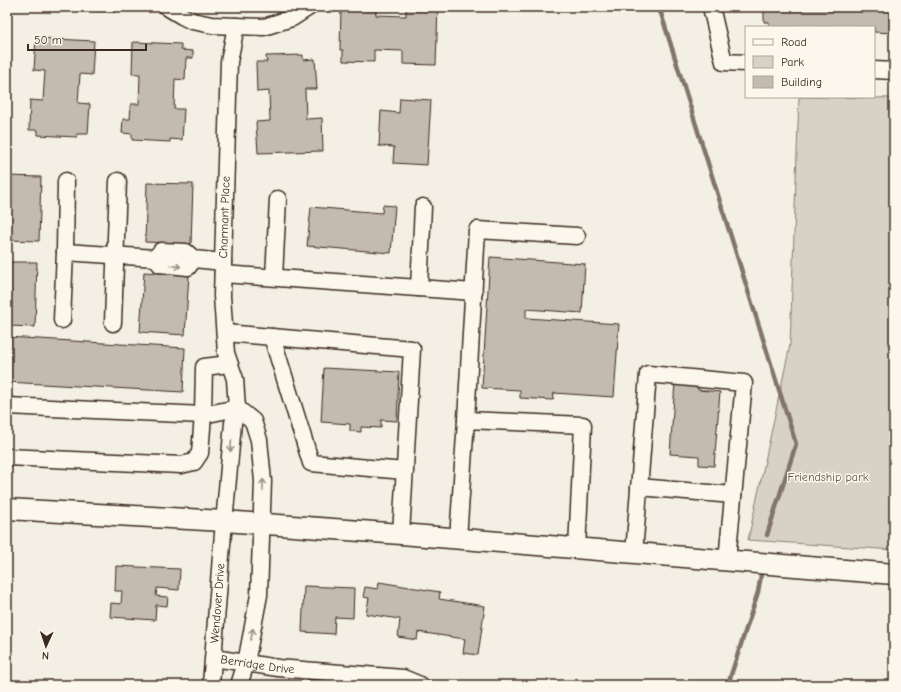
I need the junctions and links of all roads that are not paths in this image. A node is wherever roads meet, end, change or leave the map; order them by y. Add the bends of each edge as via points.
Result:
1 (167, 7) edge
2 (309, 7) edge
3 (711, 7) edge
4 (236, 26) junction
5 (745, 63) edge
6 (875, 70) edge
7 (894, 71) edge
8 (66, 181) dead end
9 (118, 181) dead end
10 (278, 199) dead end
11 (423, 208) dead end
12 (576, 236) dead end
13 (65, 252) junction
14 (116, 255) junction
15 (223, 268) junction
16 (274, 277) junction
17 (419, 288) junction
18 (474, 292) junction
19 (62, 320) dead end
20 (113, 323) dead end
21 (225, 333) junction
22 (272, 337) junction
23 (229, 364) junction
24 (7, 406) edge
25 (237, 408) junction
26 (203, 415) junction
27 (466, 420) junction
28 (7, 457) edge
29 (405, 471) junction
30 (639, 487) junction
31 (733, 495) junction
32 (7, 509) edge
33 (224, 521) junction
34 (263, 524) junction
35 (401, 534) junction
36 (458, 539) junction
37 (577, 548) junction
38 (634, 553) junction
39 (727, 560) junction
40 (894, 574) edge
41 (214, 658) junction
42 (246, 663) junction
43 (211, 685) edge
44 (238, 685) edge
45 (420, 685) edge

1 - 4 street via 192,20 212,25
2 - 4 street via 292,18 264,28
3 - 5 street via 724,62
4 - 15 street, Charmant Place via 229,62
6 - 7 street
8 - 13 street
9 - 14 street
10 - 16 street
11 - 17 street
12 - 18 street via 477,230
13 - 14 street
13 - 19 street
14 - 15 street via 156,258 160,264 188,267 194,259
14 - 20 street
15 - 16 street
15 - 21 street, Charmant Place
16 - 17 street
17 - 18 street
18 - 27 street
21 - 22 street
21 - 23 street, Charmant Place
22 - 29 street via 311,463
22 - 29 street via 412,349
23 - 25 street, Charmant Place via 235,379
23 - 26 street via 204,367
24 - 26 street
25 - 26 street
25 -> 33 street, Charmant Place via 232,423
34 -> 25 street via 263,481 259,440 253,421
26 - 28 street via 200,454 194,462 181,465
27 - 36 street
27 - 37 street via 583,425
29 - 35 street
30 - 31 street
30 - 31 street via 648,374 744,383
30 - 38 street
31 - 39 street
32 - 33 main road
33 - 34 main road
33 - 41 street, Wendover Drive
34 - 35 main road
42 -> 34 street via 259,595
35 - 36 main road
36 - 37 main road
37 - 38 main road
38 - 39 main road
39 - 40 main road
41 - 42 street, Berridge Drive
41 - 43 street, Wendover Drive
42 - 44 street
42 - 45 street, Berridge Drive via 403,678

